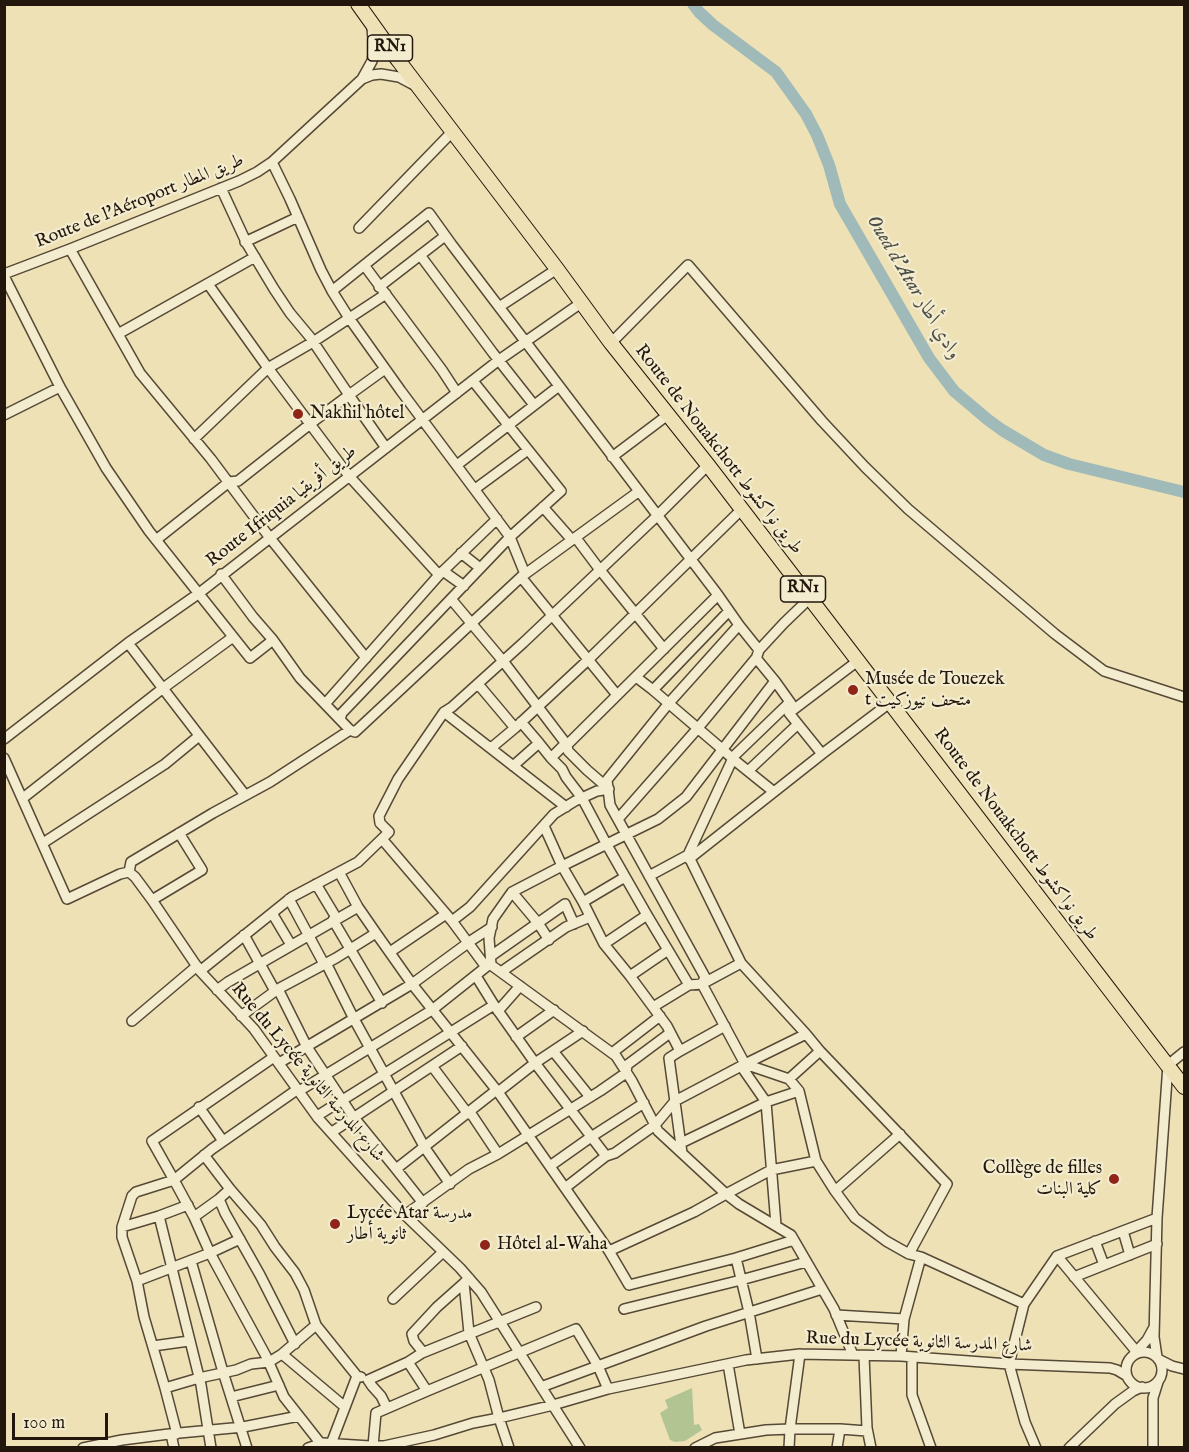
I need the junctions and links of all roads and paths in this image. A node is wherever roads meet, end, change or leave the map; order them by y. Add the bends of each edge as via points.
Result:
1 (358, 4) edge
2 (370, 22) junction
3 (362, 79) junction
4 (423, 91) junction
5 (453, 131) junction
6 (272, 162) junction
7 (221, 188) junction
8 (298, 216) junction
9 (359, 228) dead end
10 (445, 236) junction
11 (246, 242) junction
12 (70, 249) junction
13 (420, 255) junction
14 (255, 257) junction
15 (364, 265) junction
16 (557, 269) junction
17 (4, 275) edge
18 (208, 284) junction
19 (382, 290) junction
20 (332, 291) junction
21 (581, 303) junction
22 (500, 307) junction
23 (349, 318) junction
24 (118, 334) junction
25 (525, 341) junction
26 (313, 342) junction
27 (611, 343) junction
28 (499, 360) junction
29 (268, 368) junction
30 (385, 369) junction
31 (473, 381) junction
32 (559, 386) junction
33 (60, 387) junction
34 (457, 393) junction
35 (349, 395) junction
36 (534, 405) junction
37 (669, 414) junction
38 (4, 415) edge
39 (423, 420) junction
40 (310, 424) junction
41 (507, 425) junction
42 (195, 439) junction
43 (386, 448) junction
44 (528, 450) junction
45 (612, 457) junction
46 (457, 465) junction
47 (708, 465) junction
48 (349, 476) junction
49 (229, 482) junction
50 (475, 489) junction
51 (638, 492) junction
52 (543, 507) junction
53 (742, 509) junction
54 (657, 516) junction
55 (497, 519) junction
56 (510, 537) junction
57 (270, 538) junction
58 (574, 539) junction
59 (156, 540) junction
60 (461, 553) junction
61 (690, 560) junction
62 (480, 568) junction
63 (600, 570) junction
64 (441, 573) junction
65 (221, 574) junction
66 (523, 576) junction
67 (464, 586) junction
68 (198, 594) junction
69 (718, 595) junction
70 (810, 598) junction
71 (451, 599) junction
72 (729, 611) junction
73 (635, 614) junction
74 (552, 615) junction
75 (471, 623) junction
76 (739, 625) junction
77 (233, 637) junction
78 (273, 640) junction
79 (128, 643) junction
80 (664, 649) junction
81 (757, 654) junction
82 (366, 658) junction
83 (588, 660) junction
84 (859, 660) junction
85 (503, 661) junction
86 (636, 677) junction
87 (775, 681) junction
88 (478, 684) junction
89 (162, 689) junction
90 (653, 690) junction
91 (617, 695) junction
92 (1185, 697) edge
93 (891, 702) junction
94 (669, 703) junction
95 (325, 704) junction
96 (538, 706) junction
97 (792, 706) junction
98 (444, 712) junction
99 (340, 719) junction
100 (798, 724) junction
101 (518, 725) junction
102 (698, 728) junction
103 (351, 730) junction
104 (199, 736) junction
105 (4, 740) edge
106 (539, 743) junction
107 (567, 744) junction
108 (490, 748) junction
109 (722, 749) junction
110 (822, 754) junction
111 (4, 758) edge
112 (552, 758) junction
113 (733, 759) junction
114 (513, 766) junction
115 (748, 771) junction
116 (609, 789) junction
117 (774, 792) junction
118 (245, 795) junction
119 (23, 798) junction
120 (582, 798) junction
121 (566, 807) junction
122 (618, 819) junction
123 (544, 826) junction
124 (179, 833) junction
125 (626, 835) junction
126 (382, 839) junction
127 (43, 843) junction
128 (607, 845) junction
129 (688, 857) junction
130 (562, 866) junction
131 (129, 872) junction
132 (339, 872) junction
133 (649, 876) junction
134 (625, 877) junction
135 (316, 885) junction
136 (512, 892) junction
137 (289, 899) junction
138 (152, 900) junction
139 (583, 902) junction
140 (358, 907) junction
141 (272, 913) junction
142 (647, 915) junction
143 (449, 917) junction
144 (590, 917) junction
145 (335, 920) junction
146 (538, 923) junction
147 (574, 924) junction
148 (492, 927) junction
149 (376, 933) junction
150 (244, 935) junction
151 (308, 935) junction
152 (549, 940) junction
153 (468, 943) junction
154 (604, 944) junction
155 (291, 945) junction
156 (350, 949) junction
157 (668, 950) junction
158 (390, 952) junction
159 (489, 962) junction
160 (741, 963) junction
161 (260, 964) junction
162 (325, 964) junction
163 (198, 968) junction
164 (501, 972) junction
165 (476, 976) junction
166 (630, 976) junction
167 (412, 984) junction
168 (702, 984) junction
169 (689, 985) junction
170 (520, 986) junction
171 (217, 990) junction
172 (277, 990) junction
173 (382, 1003) junction
174 (653, 1007) junction
175 (496, 1008) junction
176 (432, 1010) junction
177 (554, 1010) junction
178 (241, 1016) junction
179 (660, 1016) junction
180 (354, 1019) junction
181 (132, 1021) dead end
182 (724, 1026) junction
183 (583, 1031) junction
184 (450, 1033) junction
185 (670, 1033) junction
186 (806, 1034) junction
187 (516, 1037) junction
188 (462, 1046) junction
189 (307, 1047) junction
190 (370, 1048) junction
191 (820, 1050) junction
192 (553, 1051) junction
193 (680, 1051) junction
194 (1185, 1052) edge
195 (612, 1053) junction
196 (276, 1060) junction
197 (535, 1063) junction
198 (743, 1065) junction
199 (1168, 1065) junction
200 (432, 1066) junction
201 (626, 1072) junction
202 (326, 1074) junction
203 (384, 1074) junction
204 (789, 1079) junction
205 (1185, 1087) edge
206 (298, 1090) junction
207 (394, 1091) junction
208 (800, 1091) junction
209 (498, 1092) junction
210 (590, 1097) junction
211 (342, 1100) junction
212 (675, 1101) junction
213 (766, 1102) junction
214 (644, 1103) junction
215 (199, 1107) junction
216 (570, 1110) junction
217 (469, 1113) junction
218 (317, 1116) junction
219 (353, 1117) junction
220 (656, 1125) junction
221 (332, 1132) junction
222 (900, 1134) junction
223 (528, 1136) junction
224 (591, 1137) junction
225 (223, 1141) junction
226 (425, 1148) junction
227 (681, 1148) junction
228 (498, 1154) junction
229 (204, 1155) junction
230 (606, 1156) junction
231 (816, 1161) junction
232 (550, 1166) junction
233 (396, 1169) junction
234 (771, 1170) junction
235 (174, 1180) junction
236 (450, 1184) junction
237 (565, 1188) junction
238 (230, 1189) junction
239 (834, 1191) junction
240 (726, 1194) junction
241 (219, 1198) junction
242 (423, 1203) junction
243 (188, 1205) junction
244 (405, 1215) junction
245 (159, 1216) junction
246 (194, 1217) junction
247 (1157, 1218) junction
248 (776, 1225) junction
249 (122, 1227) junction
250 (1123, 1231) junction
251 (240, 1239) junction
252 (794, 1240) junction
253 (1095, 1241) junction
254 (1157, 1244) junction
255 (609, 1251) junction
256 (444, 1252) junction
257 (210, 1253) junction
258 (909, 1254) junction
259 (1130, 1255) junction
260 (1057, 1256) junction
261 (921, 1257) junction
262 (736, 1258) junction
263 (191, 1261) junction
264 (806, 1262) junction
265 (1104, 1265) junction
266 (172, 1267) junction
267 (1074, 1276) junction
268 (467, 1280) junction
269 (741, 1280) junction
270 (136, 1281) junction
271 (822, 1289) junction
272 (393, 1299) dead end
273 (1024, 1304) junction
274 (536, 1307) dead end
275 (624, 1309) dead end
276 (749, 1312) junction
277 (836, 1315) junction
278 (904, 1319) junction
279 (500, 1322) junction
280 (1155, 1324) junction
281 (316, 1325) junction
282 (469, 1333) junction
283 (189, 1341) junction
284 (295, 1344) junction
285 (153, 1347) junction
286 (519, 1352) junction
287 (422, 1353) junction
288 (282, 1354) junction
289 (800, 1354) junction
290 (859, 1355) junction
291 (901, 1356) junction
292 (1132, 1356) junction
293 (912, 1357) junction
294 (1158, 1358) junction
295 (757, 1359) junction
296 (269, 1362) junction
297 (408, 1362) junction
298 (728, 1364) junction
299 (1009, 1364) junction
300 (483, 1366) junction
301 (598, 1366) junction
302 (1110, 1368) junction
303 (1182, 1369) edge
304 (223, 1372) junction
305 (357, 1376) junction
306 (199, 1378) junction
307 (1128, 1378) junction
308 (369, 1380) junction
309 (1159, 1380) junction
310 (279, 1385) junction
311 (541, 1387) junction
312 (165, 1388) junction
313 (1144, 1388) junction
314 (608, 1389) junction
315 (426, 1391) junction
316 (231, 1397) junction
317 (1115, 1404) junction
318 (553, 1405) junction
319 (345, 1407) junction
320 (387, 1408) junction
321 (1153, 1410) junction
322 (299, 1416) junction
323 (499, 1418) junction
324 (241, 1427) junction
325 (790, 1429) junction
326 (840, 1429) junction
327 (209, 1431) junction
328 (867, 1431) junction
329 (174, 1434) junction
330 (740, 1434) junction
331 (120, 1444) edge
332 (324, 1445) edge
333 (351, 1446) edge
334 (576, 1446) edge
335 (374, 1447) edge
336 (83, 1448) edge
337 (174, 1448) edge
338 (211, 1448) edge
339 (248, 1448) edge
340 (308, 1448) edge
341 (509, 1448) edge
342 (694, 1448) edge
343 (789, 1448) edge
344 (837, 1448) edge
345 (872, 1448) edge
346 (931, 1448) edge
347 (1036, 1448) edge
348 (1070, 1448) edge
349 (1153, 1448) edge

1 - 2 highway, Route de Nouakchott طريق نواكشوط / RN1
2 - 3 street, Route de l'Aéroport طريق المطار via 374,51
2 - 4 highway, Route de Nouakchott طريق نواكشوط / RN1
3 - 4 street via 391,75
3 - 6 street, Route de l'Aéroport طريق المطار
4 - 5 highway, Route de Nouakchott طريق نواكشوط / RN1
5 - 9 street
5 - 16 highway, Route de Nouakchott طريق نواكشوط / RN1
6 - 7 street, Route de l'Aéroport طريق المطار
6 - 8 street
7 - 11 street
7 - 12 street, Route de l'Aéroport طريق المطار
8 - 11 street
8 - 20 street
10 - 13 street
10 - 15 street via 429,213
10 - 22 street
11 - 14 street
12 - 17 street, Route de l'Aéroport طريق المطار
12 - 24 street
13 - 19 street
13 - 28 street
14 - 18 street
14 - 26 street
15 - 19 street
15 - 20 street
16 - 21 highway, Route de Nouakchott طريق نواكشوط / RN1
16 - 22 street
17 - 33 street
18 - 24 street
18 - 29 street
19 - 23 street
19 - 34 street
20 - 23 street
21 - 25 street, Route Ifriquia طريق أفريقيا
21 - 27 highway, Route de Nouakchott طريق نواكشوط / RN1
22 - 25 street
23 - 26 street
23 - 30 street
24 - 42 street via 140,373
25 - 28 street, Route Ifriquia طريق أفريقيا
25 - 32 street
26 - 29 street
26 - 35 street
27 - 37 highway, Route de Nouakchott طريق نواكشوط / RN1
27 - 92 street via 688,265 822,421 916,516 1054,634 1104,671
28 - 31 street, Route Ifriquia طريق أفريقيا
28 - 36 street
29 - 40 street
29 - 42 street
30 - 35 street
30 - 39 street
31 - 34 street, Route Ifriquia طريق أفريقيا
31 - 41 street
32 - 36 street
32 - 45 street
33 - 38 street
33 - 59 street via 106,468
34 - 39 street, Route Ifriquia طريق أفريقيا
35 - 40 street
35 - 43 street
36 - 41 street
37 - 45 street
37 - 47 highway, Route de Nouakchott طريق نواكشوط / RN1
39 - 43 street, Route Ifriquia طريق أفريقيا
39 - 46 street
40 - 48 street
40 - 49 street via 238,481
41 - 44 street
41 - 46 street
42 - 49 street
43 - 48 street, Route Ifriquia طريق أفريقيا
44 - 50 street
44 - 52 street via 561,491
45 - 51 street
46 - 50 street
47 - 53 highway, Route de Nouakchott طريق نواكشوط / RN1
47 - 54 street
48 - 57 street, Route Ifriquia طريق أفريقيا
48 - 64 street
49 - 57 street
49 - 59 street
50 - 55 street
51 - 54 street
51 - 58 street
52 - 56 street
52 - 58 street
53 - 61 street
53 - 70 highway, Route de Nouakchott طريق نواكشوط / RN1
54 - 61 street
54 - 63 street
55 - 56 street
55 - 60 street
56 - 62 street
56 - 66 street
57 - 65 street, Route Ifriquia طريق أفريقيا
57 - 82 street
58 - 63 street
58 - 66 street
59 - 68 street
60 - 62 street
60 - 64 street
61 - 69 street
61 - 73 street
62 - 67 street
63 - 73 street
63 - 74 street
64 - 67 street
64 - 82 street
65 - 68 street, Route Ifriquia طريق أفريقيا
65 - 78 street
66 - 74 street
66 - 75 street
67 - 71 street
68 - 77 street
68 - 79 street, Route Ifriquia طريق أفريقيا
69 - 72 street
69 - 80 street
70 - 81 street
70 - 84 highway, Route de Nouakchott طريق نواكشوط / RN1
71 - 75 street
71 - 99 street
72 - 76 street
72 - 90 street
73 - 80 street
73 - 83 street
74 - 83 street
74 - 85 street
75 - 85 street
75 - 103 street via 355,732
76 - 81 street
76 - 94 street
77 - 78 street via 250,658
77 - 89 street
78 - 95 street via 300,678
79 - 89 street
79 - 105 street, Route Ifriquia طريق أفريقيا
80 - 86 street
81 - 87 street
81 - 102 street
82 - 95 street
83 - 91 street
83 - 96 street
84 - 93 highway, Route de Nouakchott طريق نواكشوط / RN1
84 - 97 street
85 - 88 street
85 - 96 street
86 - 90 street
86 - 91 street
87 - 97 street
87 - 109 street
88 - 98 street
88 - 101 street
89 - 104 street
89 - 119 street
90 - 94 street
91 - 107 street
93 - 110 street
93 - 199 highway, Route de Nouakchott طريق نواكشوط / RN1
94 - 102 street
94 - 116 street via 607,780
95 - 99 street
96 - 101 street
96 - 107 street
97 - 100 street via 789,713
97 - 113 street
98 - 108 street
98 - 126 street via 398,779 379,816 380,824 389,832
99 - 103 street
100 - 110 street
100 - 115 street
101 - 106 street
101 - 108 street
102 - 109 street
102 - 122 street
103 - 118 street
104 - 118 street
104 - 127 street via 165,764
106 - 112 street
106 - 114 street
107 - 112 street
107 - 116 street via 568,751
108 - 114 street
109 - 113 street
109 - 125 street via 686,797 658,819
110 - 117 street
111 - 119 street
112 - 120 street
113 - 115 street
113 - 129 street
114 - 121 street
115 - 117 street
116 - 120 street
116 - 122 street via 610,805
117 - 129 street
118 - 124 street
119 - 127 street
120 - 121 street
120 - 128 street
121 - 123 street
122 - 125 street
123 - 130 street
123 - 143 street via 470,907
124 - 131 street via 131,862
124 - 138 street via 202,870
125 - 128 street
125 - 133 street
126 - 132 street via 358,862
126 - 143 street
127 - 131 street via 67,898
128 - 130 street
128 - 134 street
129 - 133 street
129 - 160 street
130 - 136 street
130 - 139 street
131 - 138 street, Rue du Lycée شارع المدرسة الثانوية
132 - 135 street
132 - 140 street
133 - 168 street via 705,978
134 - 139 street
134 - 142 street
135 - 137 street
135 - 145 street
136 - 146 street
136 - 148 street via 493,919
137 - 141 street
137 - 151 street
138 - 163 street, Rue du Lycée شارع المدرسة الثانوية
139 - 144 street
140 - 145 street
140 - 149 street
141 - 150 street
141 - 155 street
142 - 154 street
142 - 157 street
143 - 153 street
143 - 158 street
144 - 147 street
144 - 154 street
145 - 151 street
145 - 156 street
146 - 147 street via 564,904
146 - 152 street
146 - 159 street
147 - 152 street
148 - 153 street
148 - 159 street
149 - 156 street
149 - 158 street
150 - 161 street
150 - 163 street
151 - 155 street
151 - 162 street
152 - 164 street
153 - 159 street
153 - 167 street
154 - 166 street
155 - 161 street
156 - 162 street
156 - 173 street
157 - 166 street
157 - 169 street
158 - 167 street
159 - 164 street
159 - 165 street
160 - 168 street
160 - 186 street
161 - 171 street
161 - 172 street
162 - 172 street
162 - 180 street
163 - 171 street, Rue du Lycée شارع المدرسة الثانوية
163 - 181 street
164 - 170 street
165 - 175 street
165 - 176 street
166 - 174 street
167 - 173 street
167 - 176 street
168 - 169 street
168 - 182 street
169 - 174 street
170 - 175 street
170 - 177 street
171 - 178 street, Rue du Lycée شارع المدرسة الثانوية
172 - 178 street
172 - 189 street
173 - 180 street
174 - 179 street
175 - 184 street
175 - 187 street
176 - 184 street
176 - 190 street
177 - 183 street
177 - 187 street
178 - 196 street, Rue du Lycée شارع المدرسة الثانوية
179 - 185 street
179 - 195 street
180 - 189 street
180 - 190 street
182 - 193 street
182 - 198 street
183 - 192 street
183 - 195 street
184 - 188 street
184 - 203 street
185 - 193 street
185 - 201 street via 627,1065
186 - 191 street
186 - 198 street
187 - 197 street
188 - 200 street
188 - 209 street
189 - 196 street
189 - 202 street
190 - 202 street
190 - 203 street
191 - 204 street
191 - 222 street
192 - 197 street
192 - 210 street
193 - 212 street via 669,1058
194 - 199 street
195 - 201 street
196 - 206 street, Rue du Lycée شارع المدرسة الثانوية
196 - 215 street
197 - 209 street
197 - 216 street
198 - 204 street
198 - 212 street
198 - 213 street
199 - 205 highway, Route de Nouakchott طريق نواكشوط / RN1
199 - 247 street
200 - 207 street
200 - 217 street
201 - 210 street
201 - 214 street
202 - 206 street
202 - 211 street
203 - 207 street
203 - 211 street
204 - 208 street
206 - 218 street, Rue du Lycée شارع المدرسة الثانوية
206 - 225 street
207 - 219 street
207 - 226 street
208 - 213 street
208 - 231 street
209 - 217 street
209 - 223 street
210 - 216 street
211 - 218 street
211 - 219 street
212 - 220 street
212 - 227 street
213 - 227 street
213 - 234 street
214 - 220 street
214 - 224 street
215 - 225 street
215 - 235 street via 152,1142
216 - 223 street
216 - 224 street
217 - 226 street
217 - 228 street
218 - 221 street, Rue du Lycée شارع المدرسة الثانوية
219 - 221 street
219 - 233 street
220 - 227 street via 658,1131
220 - 230 street
221 - 244 street, Rue du Lycée شارع المدرسة الثانوية
222 - 239 street
222 - 258 street via 947,1184
223 - 228 street
223 - 232 street
224 - 230 street
224 - 232 street
225 - 229 street
226 - 233 street
226 - 236 street
227 - 240 street
228 - 236 street
229 - 235 street
229 - 238 street
230 - 237 street
231 - 234 street
231 - 239 street
232 - 237 street
233 - 242 street
234 - 240 street
234 - 248 street
235 - 243 street
235 - 249 street via 136,1192
236 - 242 street
237 - 255 street
238 - 241 street
238 - 281 street via 295,1273
239 - 258 street via 855,1218
240 - 248 street
240 - 255 street
241 - 246 street
241 - 251 street
242 - 244 street
243 - 245 street
243 - 246 street
244 - 256 street, Rue du Lycée شارع المدرسة الثانوية
245 - 249 street
245 - 266 street
246 - 257 street
247 - 250 street
247 - 254 street
248 - 252 street
249 - 270 street
250 - 253 street
250 - 259 street
251 - 257 street
251 - 284 street
252 - 262 street
252 - 264 street
253 - 260 street
253 - 265 street
254 - 259 street
254 - 280 street
255 - 262 street via 629,1285
256 - 268 street, Rue du Lycée شارع المدرسة الثانوية
256 - 272 street
257 - 263 street
257 - 296 street
258 - 261 street
259 - 265 street
260 - 267 street
260 - 273 street
261 - 273 street
261 - 278 street
262 - 269 street
263 - 266 street
263 - 304 street
264 - 269 street
264 - 271 street
265 - 267 street
266 - 270 street
266 - 283 street
267 - 292 street
268 - 279 street, Rue du Lycée شارع المدرسة الثانوية via 481,1292
268 - 282 street
268 - 287 street via 412,1334
269 - 275 street
269 - 276 street
270 - 285 street
271 - 276 street
271 - 277 street
273 - 299 street
274 - 279 street
276 - 295 street
276 - 301 street
277 - 278 street
277 - 290 street
278 - 291 street
279 - 282 street
279 - 286 street, Rue du Lycée شارع المدرسة الثانوية
280 - 292 street
280 - 294 street
281 - 284 street
281 - 305 street
282 - 287 street
282 - 300 street
283 - 285 street
283 - 306 street
284 - 288 street
285 - 312 street
286 - 300 street
286 - 301 street via 576,1329
286 - 311 street, Rue du Lycée شارع المدرسة الثانوية
287 - 297 street
288 - 296 street
288 - 319 street
289 - 290 street, Rue du Lycée شارع المدرسة الثانوية
289 - 295 street, Rue du Lycée شارع المدرسة الثانوية
289 - 325 street
290 - 291 street, Rue du Lycée شارع المدرسة الثانوية
290 - 328 street
291 - 293 street, Rue du Lycée شارع المدرسة الثانوية
292 - 294 street via 1144,1351
292 - 302 street, Rue du Lycée شارع المدرسة الثانوية
292 - 307 street via 1126,1368
293 - 299 street, Rue du Lycée شارع المدرسة الثانوية
293 - 346 street via 912,1395
294 - 303 street
294 - 309 street via 1162,1368
295 - 298 street, Rue du Lycée شارع المدرسة الثانوية
296 - 304 street
296 - 310 street
297 - 308 street
297 - 315 street
298 - 314 street, Rue du Lycée شارع المدرسة الثانوية
298 - 330 street
299 - 302 street, Rue du Lycée شارع المدرسة الثانوية
299 - 347 street
300 - 315 street
300 - 323 street
301 - 311 street
301 - 314 street
302 - 307 street, Rue du Lycée شارع المدرسة الثانوية
303 - 309 street
304 - 306 street
304 - 316 street
305 - 308 street
305 - 319 street
306 - 312 street
306 - 327 street
307 - 313 street
307 - 317 street
308 - 320 street
309 - 313 street
309 - 321 street
310 - 316 street
310 - 322 street
311 - 318 street, Rue du Lycée شارع المدرسة الثانوية
312 - 329 street
313 - 317 street
313 - 321 street
314 - 318 street, Rue du Lycée شارع المدرسة الثانوية
315 - 320 street
316 - 324 street
317 - 348 street
318 - 323 street, Rue du Lycée شارع المدرسة الثانوية
318 - 334 street
319 - 332 street
320 - 335 street via 376,1413
321 - 349 street
322 - 324 street
322 - 332 street
323 - 335 street, Rue du Lycée شارع المدرسة الثانوية
323 - 341 street
324 - 327 street
324 - 339 street
325 - 326 street
325 - 330 street
325 - 343 street
326 - 328 street
326 - 344 street
327 - 329 street
327 - 338 street
328 - 345 street
329 - 331 street
329 - 337 street
330 - 342 street via 715,1438
331 - 336 street
332 - 333 street, Rue du Lycée شارع المدرسة الثانوية
332 - 340 street, Rue du Lycée شارع المدرسة الثانوية
333 - 335 street, Rue du Lycée شارع المدرسة الثانوية

